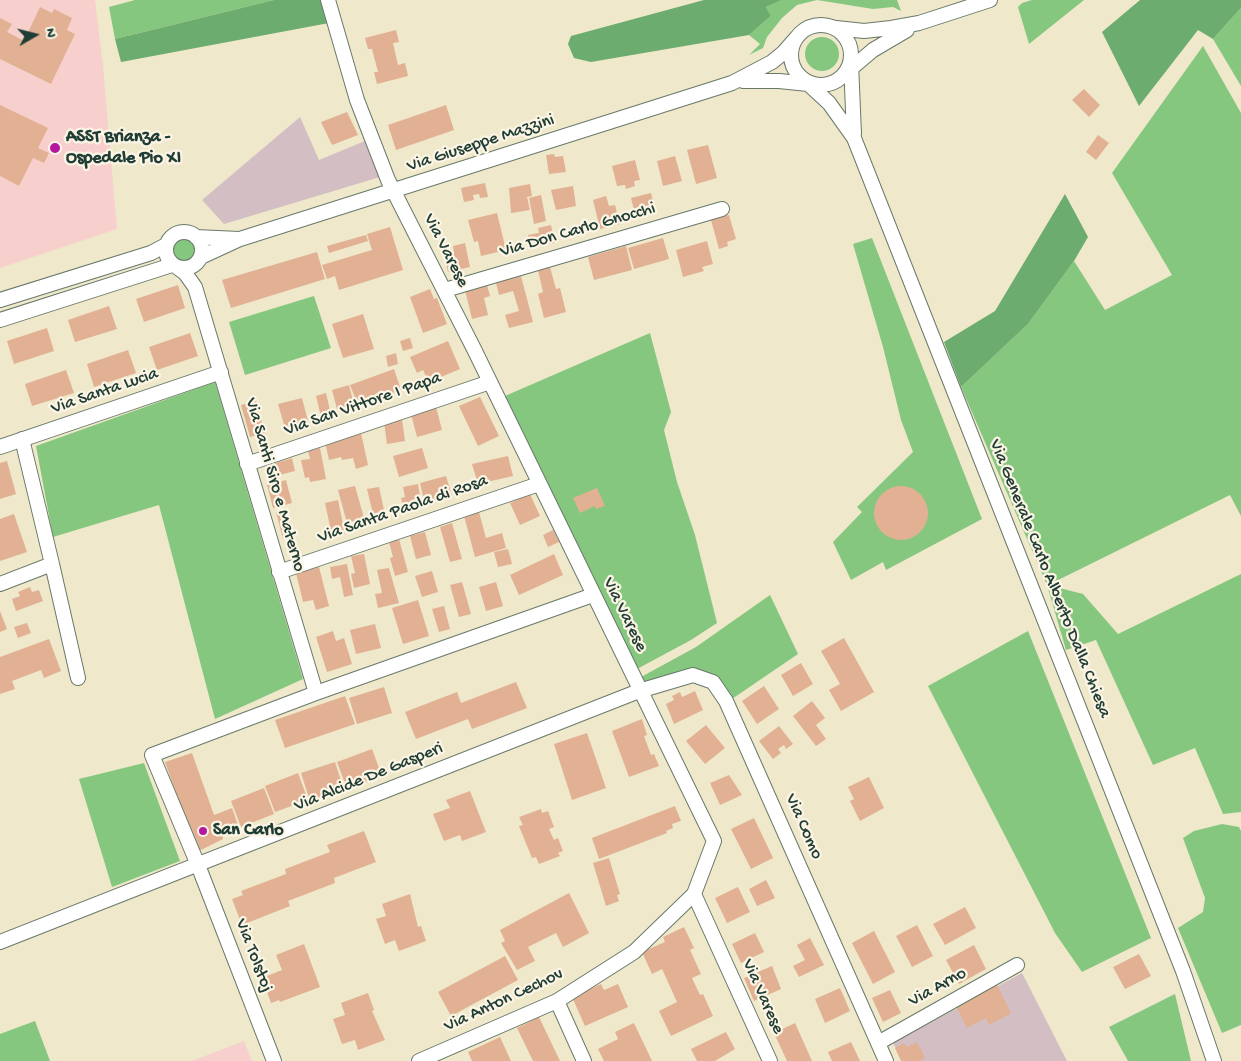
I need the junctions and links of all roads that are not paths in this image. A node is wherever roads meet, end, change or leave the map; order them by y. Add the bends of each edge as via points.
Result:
1 (328, 0) edge
2 (990, 0) edge
3 (919, 24) junction
4 (827, 26) junction
5 (797, 37) junction
6 (849, 67) junction
7 (732, 83) junction
8 (810, 83) junction
9 (854, 138) junction
10 (393, 191) junction
11 (722, 209) dead end
12 (196, 237) junction
13 (240, 239) junction
14 (166, 245) junction
15 (200, 259) junction
16 (175, 266) junction
17 (194, 287) junction
18 (445, 290) junction
19 (0, 300) edge
20 (0, 320) edge
21 (221, 372) junction
22 (490, 382) junction
23 (22, 440) junction
24 (0, 446) edge
25 (248, 464) junction
26 (539, 484) junction
27 (52, 564) junction
28 (279, 572) junction
29 (0, 584) edge
30 (593, 595) junction
31 (78, 678) dead end
32 (639, 691) junction
33 (316, 694) junction
34 (198, 865) junction
35 (694, 894) junction
36 (0, 942) edge
37 (1017, 965) dead end
38 (557, 1001) junction
39 (1205, 1035) junction
40 (878, 1043) junction
41 (274, 1061) edge
42 (418, 1061) edge
43 (584, 1061) edge
44 (770, 1061) edge
45 (886, 1061) edge
46 (1210, 1061) edge
47 (1214, 1061) edge

1 - 10 street, Via Varese via 357,100
2 - 3 street
3 - 4 street via 870,31
3 - 6 street
4 - 5 street via 812,26
4 - 6 street via 845,36 850,45
5 - 7 street, Via Giuseppe Mazzini via 772,62
5 - 8 street via 791,60 795,71
6 - 8 street via 832,84
6 - 9 street, Via Generale Carlo Alberto Dalla Chiesa
7 - 8 street, Via Giuseppe Mazzini via 761,80
7 - 10 street, Via Giuseppe Mazzini
8 - 9 street, Via Generale Carlo Alberto Dalla Chiesa
9 - 39 street, Via Generale Carlo Alberto Dalla Chiesa via 1183,971
10 - 13 street, Via Giuseppe Mazzini
10 - 18 street, Via Varese
11 - 18 street, Via Don Carlo Gnocchi
12 - 13 street, Via Giuseppe Mazzini
12 - 14 street via 183,232
12 - 15 street via 201,244
13 - 15 street, Via Giuseppe Mazzini
14 - 16 street via 167,259
14 - 19 street via 151,253
15 - 16 street via 193,266
15 - 17 street, Via Santi Siro e Materno
16 - 17 street, Via Santi Siro e Materno via 185,273
16 - 20 street
17 - 21 street, Via Santi Siro e Materno
18 - 22 street, Via Varese
21 - 23 street, Via Santa Lucia
21 - 25 street, Via Santi Siro e Materno
22 - 25 street, Via San Vittore I Papa
22 - 26 street, Via Varese
23 - 24 street, Via Santa Lucia
23 - 27 street
25 - 28 street, Via Santi Siro e Materno
26 - 28 street, Via Santa Paola di Rosa
26 - 30 street, Via Varese
27 - 29 street
27 - 31 street
28 - 33 street, Via Santi Siro e Materno
30 - 32 street, Via Varese
30 - 33 street
32 - 34 street, Via Alcide De Gasperi
32 - 35 street, Via Varese via 714,841
32 - 40 street, Via Como via 693,675 713,682 726,701
33 - 34 street via 152,755
34 - 36 street, Via Alcide De Gasperi
34 - 41 street, Via Tolstoj
35 - 38 street, Via Anton Cechov via 634,952
35 - 44 street, Via Varese
37 - 40 street, Via Arno
38 - 42 street, Via Anton Cechov
38 - 43 street
39 - 46 street, Via Generale Carlo Alberto Dalla Chiesa
39 - 47 street, Via Generale Carlo Alberto Dalla Chiesa
40 - 45 street, Via Como

